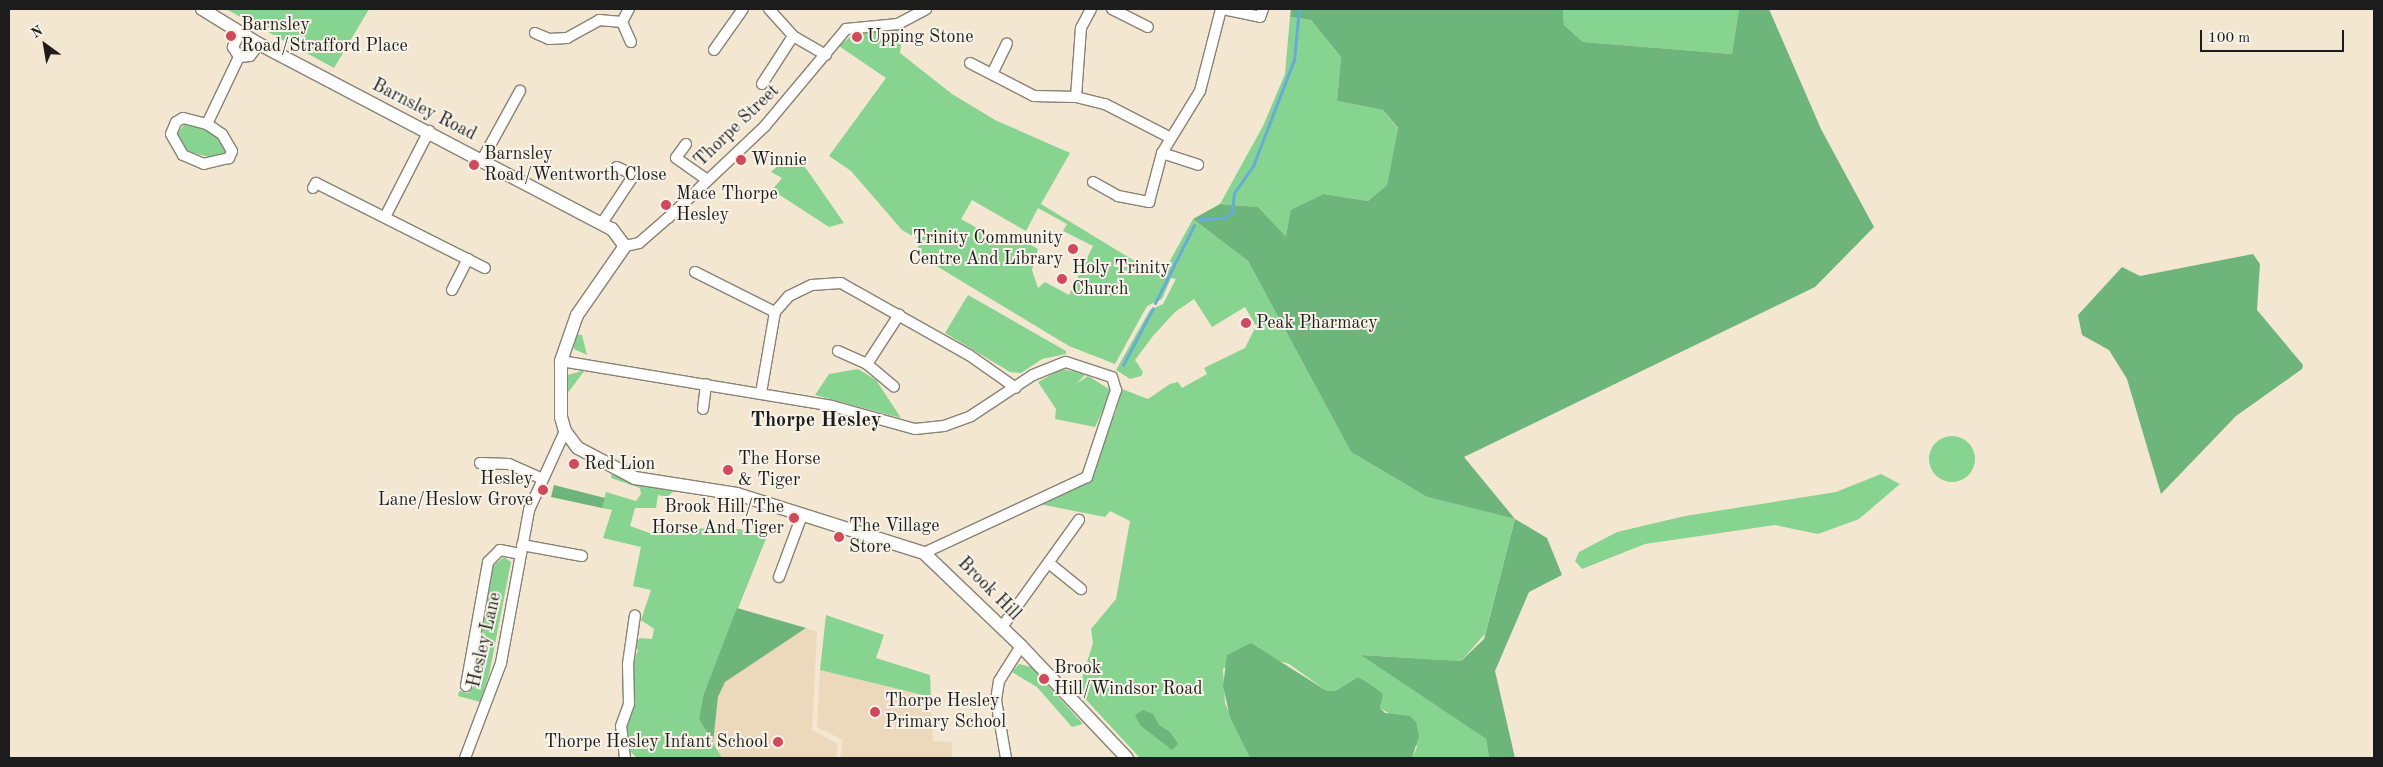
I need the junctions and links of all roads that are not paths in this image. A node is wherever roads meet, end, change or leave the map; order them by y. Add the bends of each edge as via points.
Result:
1 (202, 9) edge
2 (629, 9) edge
3 (743, 9) edge
4 (769, 9) edge
5 (926, 9) edge
6 (1092, 9) edge
7 (1112, 9) edge
8 (1222, 9) edge
9 (1263, 9) edge
10 (622, 22) junction
11 (1148, 27) dead end
12 (240, 33) junction
13 (535, 34) dead end
14 (793, 36) junction
15 (631, 42) dead end
16 (1007, 43) dead end
17 (258, 44) junction
18 (714, 50) dead end
19 (826, 55) junction
20 (239, 57) junction
21 (970, 63) dead end
22 (992, 74) junction
23 (762, 84) dead end
24 (520, 91) dead end
25 (1076, 97) junction
26 (207, 124) junction
27 (429, 131) junction
28 (1170, 137) junction
29 (686, 144) dead end
30 (1162, 152) junction
31 (482, 160) junction
32 (1198, 165) dead end
33 (618, 167) dead end
34 (707, 180) junction
35 (1092, 182) dead end
36 (313, 188) dead end
37 (385, 217) junction
38 (602, 223) junction
39 (625, 246) junction
40 (468, 260) junction
41 (485, 268) dead end
42 (695, 272) dead end
43 (452, 290) dead end
44 (775, 312) junction
45 (899, 315) junction
46 (838, 351) dead end
47 (561, 361) junction
48 (867, 364) junction
49 (706, 384) junction
50 (894, 387) dead end
51 (1016, 388) junction
52 (761, 393) junction
53 (704, 408) dead end
54 (565, 431) junction
55 (480, 463) dead end
56 (540, 478) junction
57 (802, 515) junction
58 (1079, 520) dead end
59 (521, 550) junction
60 (924, 553) junction
61 (582, 556) dead end
62 (1050, 564) junction
63 (779, 576) dead end
64 (1081, 589) dead end
65 (635, 615) dead end
66 (1002, 627) junction
67 (1021, 646) junction
68 (466, 686) dead end
69 (465, 758) edge
70 (625, 758) edge
71 (1006, 758) edge
72 (1127, 758) edge

1 - 12 main road, Barnsley Road
2 - 10 street
3 - 18 street
4 - 14 street
5 - 19 street, Thorpe Street via 898,24 858,24 846,29
6 - 25 street via 1081,28
7 - 11 street
8 - 9 street via 1260,17
8 - 28 street via 1200,91
10 - 13 street via 599,20 559,40
10 - 15 street
12 - 17 main road, Barnsley Road
12 - 20 street via 233,47
14 - 19 street
14 - 23 street
16 - 22 street
17 - 20 street via 250,56
17 - 27 main road, Barnsley Road
19 - 34 street, Thorpe Street via 788,102
20 - 26 street
21 - 22 street
22 - 25 street via 1034,96
24 - 31 street
25 - 28 street via 1132,114
26 - 26 street via 230,143 229,158 221,163 204,164 183,155 174,143 176,122 183,118
27 - 31 main road, Barnsley Road
27 - 37 street
28 - 30 street
29 - 34 street via 676,158
30 - 32 street
30 - 35 street via 1150,202 1118,196
31 - 38 main road, Barnsley Road
33 - 38 street via 634,175
34 - 39 street, Thorpe Street via 638,243
36 - 37 street via 316,183
37 - 40 street
38 - 39 main road, Barnsley Road
39 - 47 main road, Thorpe Street via 577,315
40 - 41 street
40 - 43 street
42 - 44 street
44 - 45 street via 789,296 812,284 841,283
44 - 52 street
45 - 48 street
45 - 51 street
46 - 48 street
47 - 49 street
47 - 54 main road, Thorpe Street via 560,406
48 - 50 street
49 - 52 street
49 - 53 street
51 - 52 street via 971,416 944,426 915,430 832,406
51 - 60 street via 1048,367 1066,362 1112,377 1116,390 1087,477
54 - 56 street, Hesley Lane
54 - 57 main road, Brook Hill via 597,462 635,478 737,494
55 - 56 street via 510,464
56 - 59 street, Hesley Lane
57 - 60 main road, Brook Hill
57 - 63 street
58 - 62 street
59 - 61 street
59 - 68 street, Hesley Lane via 500,550 491,557
59 - 69 street, Hesley Lane via 501,663
60 - 66 main road, Brook Hill
62 - 64 street
62 - 66 street
65 - 70 street via 628,664 629,704 621,726
66 - 67 main road, Brook Hill
67 - 71 street via 999,681 996,700
67 - 72 main road, Brook Hill

